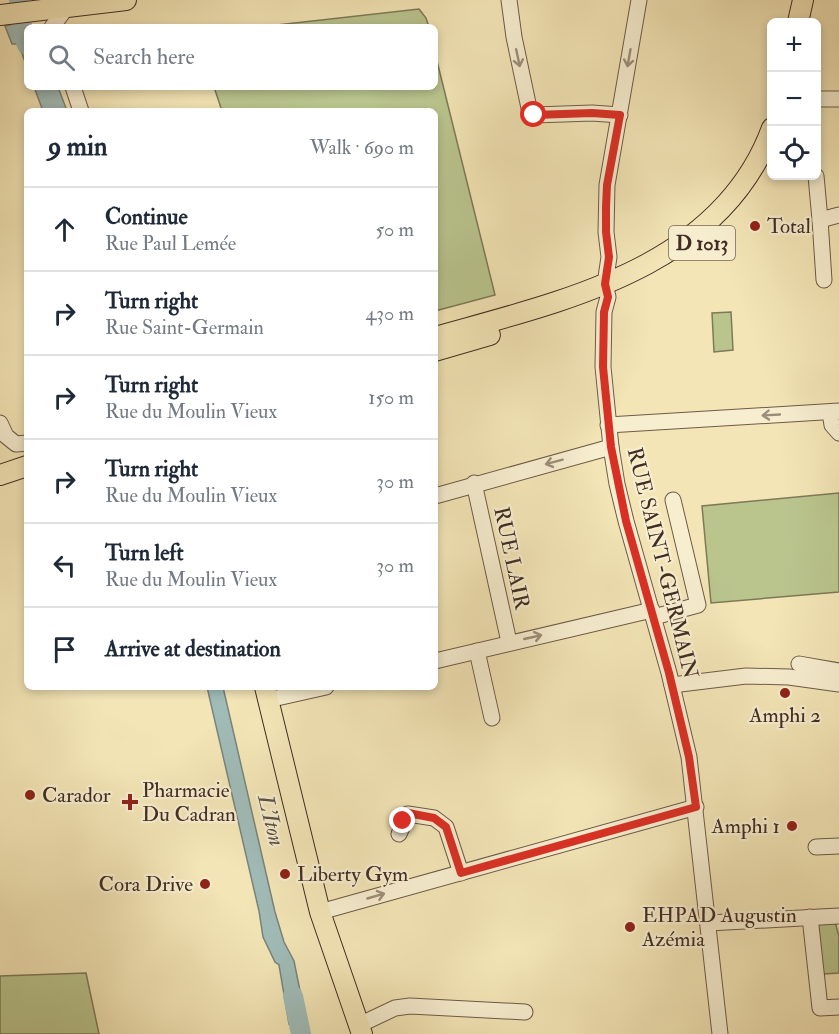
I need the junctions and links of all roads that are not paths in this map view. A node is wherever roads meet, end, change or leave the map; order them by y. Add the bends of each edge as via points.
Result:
1 (126, 0) edge
2 (509, 0) edge
3 (639, 0) edge
4 (802, 0) edge
5 (814, 0) edge
6 (28, 15) edge
7 (799, 18) edge
8 (810, 18) edge
9 (74, 90) edge
10 (821, 99) dead end
11 (839, 99) edge
12 (80, 108) edge
13 (620, 115) junction
14 (767, 140) edge
15 (767, 167) edge
16 (816, 180) edge
17 (839, 215) edge
18 (820, 220) junction
19 (824, 280) dead end
20 (606, 290) junction
21 (438, 336) edge
22 (438, 350) edge
23 (834, 412) edge
24 (0, 423) edge
25 (608, 425) junction
26 (839, 433) edge
27 (24, 443) edge
28 (611, 447) junction
29 (24, 455) edge
30 (0, 462) edge
31 (24, 467) edge
32 (0, 475) edge
33 (474, 483) junction
34 (438, 494) edge
35 (673, 500) dead end
36 (653, 614) junction
37 (509, 642) junction
38 (477, 651) junction
39 (438, 660) edge
40 (799, 664) dead end
41 (839, 671) edge
42 (839, 684) edge
43 (672, 685) junction
44 (301, 690) edge
45 (267, 694) edge
46 (492, 718) dead end
47 (696, 807) junction
48 (399, 834) dead end
49 (839, 846) edge
50 (816, 847) dead end
51 (461, 873) junction
52 (320, 912) junction
53 (810, 917) junction
54 (838, 919) edge
55 (708, 923) junction
56 (839, 1007) edge
57 (525, 1012) dead end
58 (361, 1030) edge
59 (720, 1034) edge

1 - 6 main road
2 -> 13 street via 529,108 534,115
3 -> 13 street, RUE SAINT-GERMAIN
4 - 7 main road
5 - 8 main road
9 - 12 street
10 - 11 street
13 - 20 street, RUE SAINT-GERMAIN via 607,185
14 - 20 main road, D 1013 via 742,185 716,215 690,238
15 - 20 main road, D 1013 via 746,200 720,229 689,254 646,280
16 - 18 street
17 - 18 street
18 - 19 street
20 - 21 main road, D 1013
20 - 22 main road, D 1013 via 571,311
20 - 25 street, RUE SAINT-GERMAIN via 603,367
23 -> 25 street
23 - 26 street via 832,425
24 - 27 street via 6,436 16,444
25 - 28 street, RUE SAINT-GERMAIN
28 -> 33 street
28 - 36 street, RUE SAINT-GERMAIN via 626,521
29 - 30 main road
31 - 32 main road
33 - 34 street
33 - 37 street, RUE LAIR
35 - 36 street via 698,605
37 -> 36 street
36 - 43 street, RUE SAINT-GERMAIN
37 - 38 street
38 - 39 street
38 - 46 street
40 - 41 street
42 - 43 street via 746,676
43 - 47 street, RUE SAINT-GERMAIN
44 - 45 street
45 - 52 main road
47 - 51 street
47 - 55 street, RUE SAINT-GERMAIN
48 - 51 street via 408,813 434,818 446,827
49 - 50 street
52 -> 51 street
52 - 58 main road
53 - 54 street
53 - 55 street
53 - 56 street via 820,1008
55 - 59 street, RUE SAINT-GERMAIN
57 - 58 street via 410,1006 395,1008

